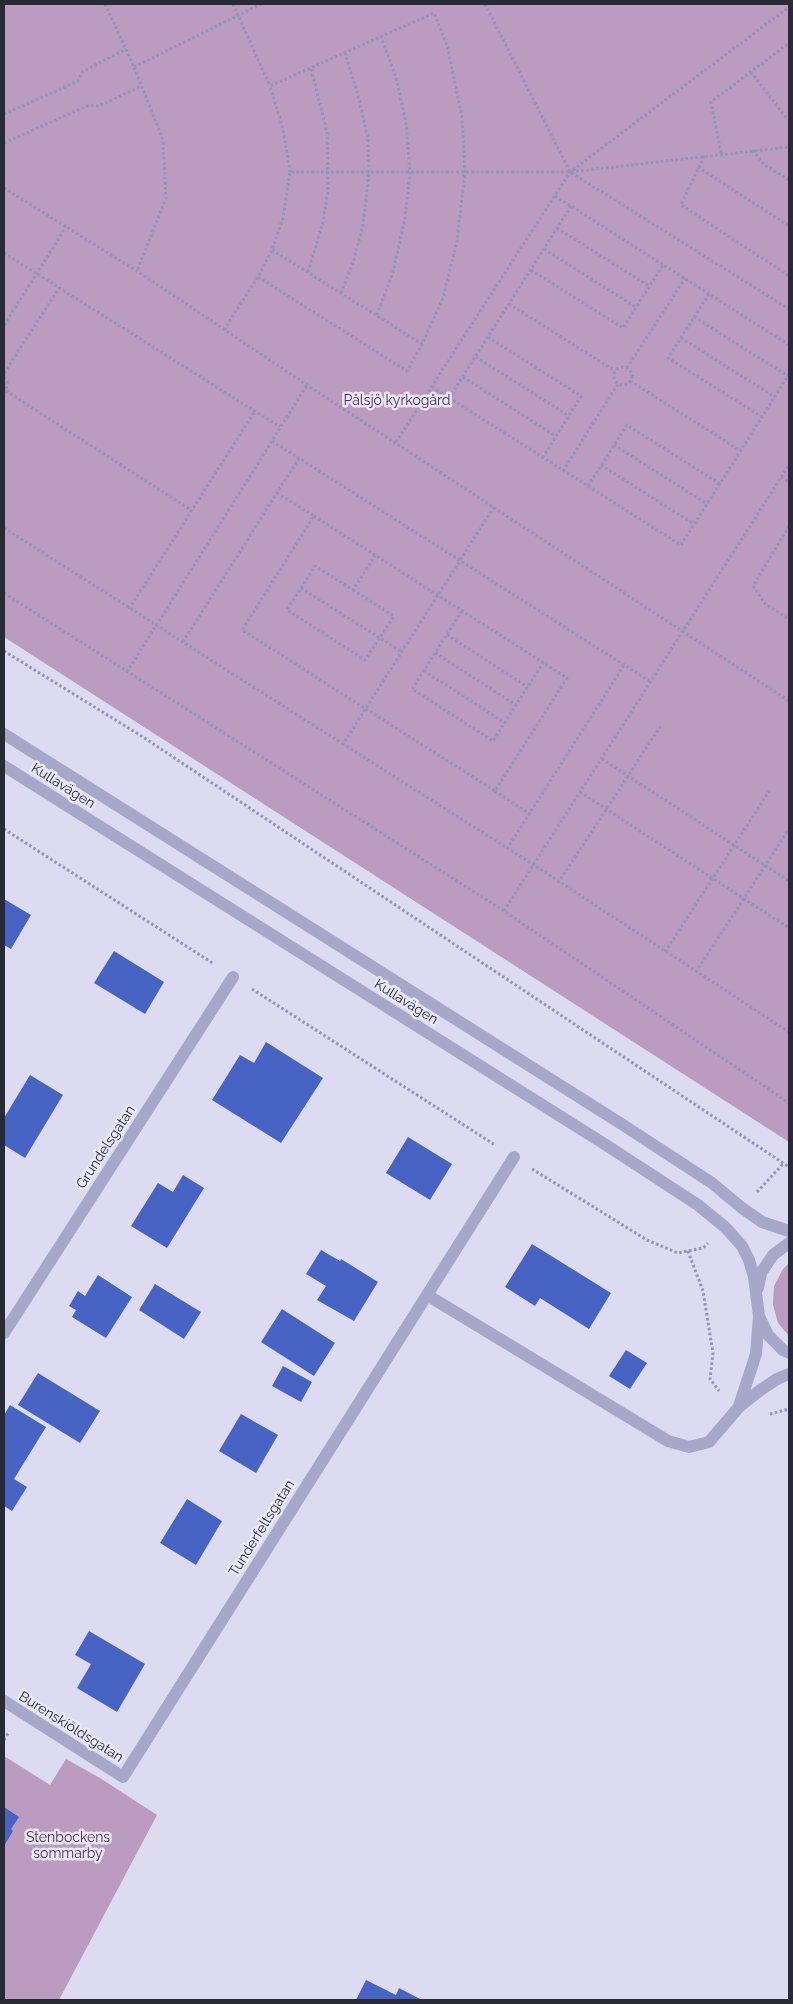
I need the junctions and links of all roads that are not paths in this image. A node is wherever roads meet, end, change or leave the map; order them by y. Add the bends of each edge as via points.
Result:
1 (4, 734) edge
2 (4, 766) edge
3 (233, 977) road end
4 (514, 1157) road end
5 (789, 1232) edge
6 (789, 1243) edge
7 (756, 1294) junction
8 (427, 1295) junction
9 (759, 1316) junction
10 (4, 1333) edge
11 (789, 1353) edge
12 (789, 1374) edge
13 (738, 1407) junction
14 (4, 1701) edge
15 (123, 1777) joint

1 - 5 street, Kullavägen via 620,1123 712,1183 762,1222
2 - 7 street, Kullavägen via 698,1205 742,1246 749,1260
3 - 10 street, Grundelsgatan
4 - 8 street, Tunderfeltsgatan
6 - 7 street, Kullavägen via 769,1261 761,1274
7 - 9 street, Kullavägen
8 - 13 street via 668,1442 689,1447 709,1442
8 - 15 street, Tunderfeltsgatan
9 - 11 street, Kullavägen via 768,1335
9 - 13 street via 756,1354
12 - 13 street
14 - 15 street, Burenskiöldsgatan

